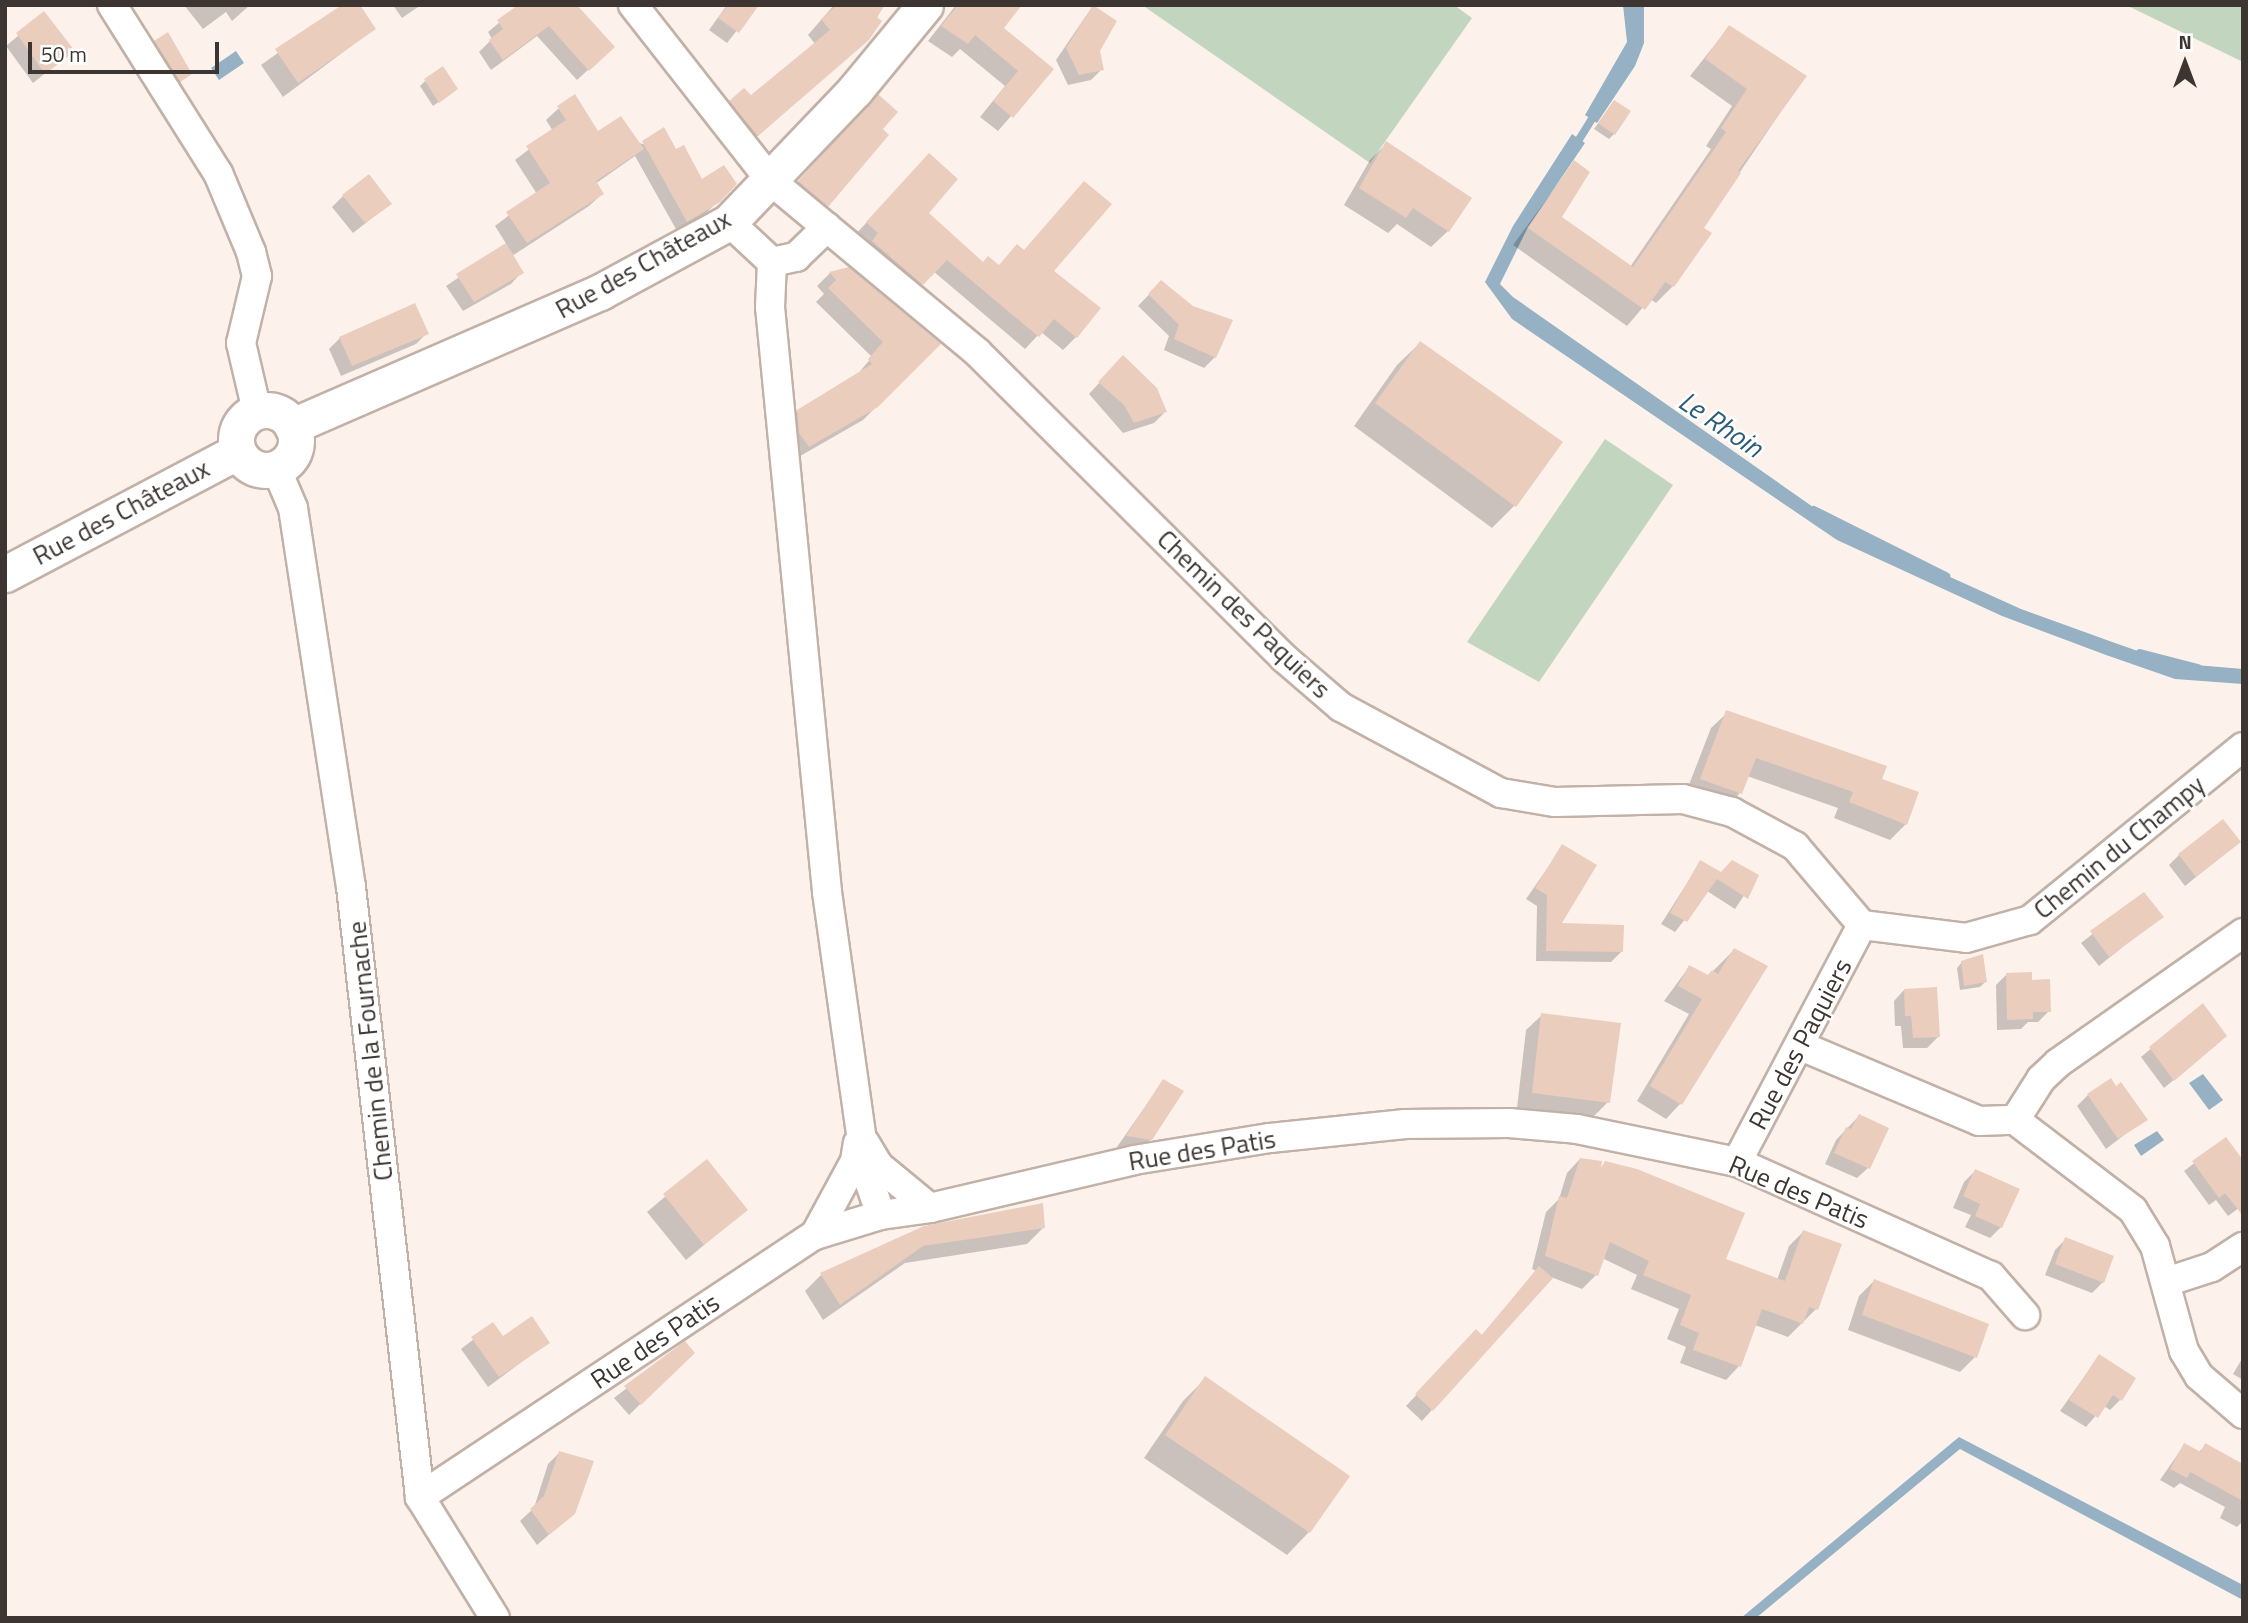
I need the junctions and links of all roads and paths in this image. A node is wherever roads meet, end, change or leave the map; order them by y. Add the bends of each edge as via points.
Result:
1 (112, 5) edge
2 (633, 5) edge
3 (925, 5) edge
4 (771, 181) junction
5 (729, 222) junction
6 (827, 227) junction
7 (772, 262) junction
8 (257, 411) junction
9 (292, 426) junction
10 (238, 451) junction
11 (276, 468) junction
12 (5, 574) edge
13 (2241, 751) edge
14 (1862, 925) junction
15 (2243, 933) edge
16 (1801, 1046) junction
17 (2015, 1120) junction
18 (860, 1135) junction
19 (1737, 1162) junction
20 (930, 1208) junction
21 (881, 1215) junction
22 (815, 1235) junction
23 (2243, 1247) edge
24 (2166, 1282) junction
25 (2025, 1315) dead end
26 (2243, 1414) edge
27 (420, 1497) junction
28 (495, 1618) edge

1 - 8 street via 219,173 242,226 257,276 241,343
2 - 4 street, Chemin des Paquiers
3 - 4 street, Rue des Châteaux
4 - 5 street, Rue des Châteaux
4 - 6 street, Chemin des Paquiers
5 - 7 street
5 - 9 street, Rue des Châteaux via 600,292
6 - 7 street via 796,257
6 - 14 street, Chemin des Paquiers via 978,353 1284,658 1341,707 1501,793 1555,802 1683,799 1732,812 1795,846
7 - 18 street via 770,307 826,878
8 - 9 street via 278,412
8 - 10 street via 242,423
9 - 11 street via 295,446
10 - 11 street via 258,469
10 - 12 street, Rue des Châteaux
11 - 27 street, Chemin de la Fournache via 293,508 351,887
13 - 14 street, Chemin du Champy via 2031,920 1966,938
14 - 16 street, Rue des Paquiers
15 - 17 street via 2058,1063 2040,1079
16 - 17 street via 1979,1121
16 - 19 street, Rue des Paquiers
17 - 24 street via 2133,1210 2155,1246
18 - 20 street via 879,1166
18 - 21 street
18 - 22 street via 855,1161
19 - 20 street, Rue des Patis via 1577,1129 1509,1123 1405,1124 1270,1138 1134,1160
19 - 25 street, Rue des Patis via 1992,1276
20 - 21 street, Rue des Patis
21 - 22 street, Rue des Patis
22 - 27 street, Rue des Patis
23 - 24 street via 2212,1267
24 - 26 street via 2184,1350 2199,1376
27 - 28 street, Chemin de la Fournache

